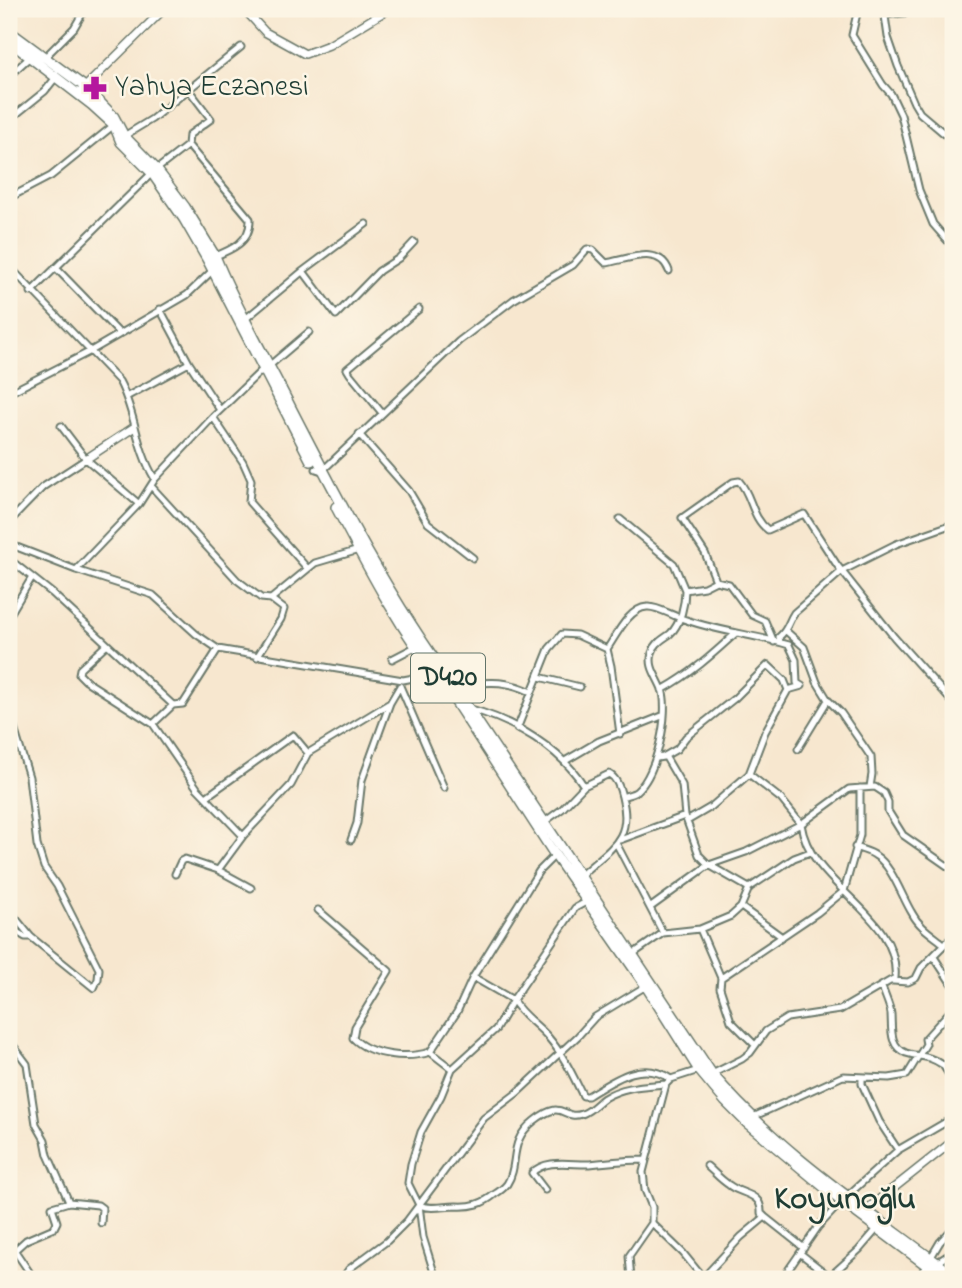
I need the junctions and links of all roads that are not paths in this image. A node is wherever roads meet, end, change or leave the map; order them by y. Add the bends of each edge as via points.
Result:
1 (85, 9) edge
2 (164, 9) edge
3 (244, 9) edge
4 (389, 9) edge
5 (858, 9) edge
6 (923, 9) edge
7 (885, 12) edge
8 (9, 31) edge
9 (9, 41) edge
10 (241, 47) dead end
11 (38, 59) junction
12 (9, 76) edge
13 (57, 76) junction
14 (82, 90) junction
15 (189, 90) junction
16 (9, 120) edge
17 (114, 125) junction
18 (123, 139) junction
19 (953, 141) edge
20 (188, 145) junction
21 (155, 172) junction
22 (9, 198) edge
23 (366, 224) dead end
24 (414, 242) dead end
25 (953, 247) edge
26 (211, 257) junction
27 (9, 266) edge
28 (55, 268) junction
29 (213, 270) junction
30 (303, 271) junction
31 (669, 271) dead end
32 (31, 292) junction
33 (160, 309) junction
34 (419, 309) dead end
35 (243, 321) junction
36 (309, 332) dead end
37 (120, 334) junction
38 (89, 352) junction
39 (189, 363) junction
40 (265, 368) junction
41 (9, 393) edge
42 (126, 397) junction
43 (220, 410) junction
44 (382, 413) junction
45 (213, 416) junction
46 (61, 426) dead end
47 (133, 428) junction
48 (359, 434) junction
49 (86, 459) junction
50 (319, 470) junction
51 (155, 480) junction
52 (151, 486) junction
53 (139, 504) junction
54 (620, 519) dead end
55 (9, 522) edge
56 (953, 524) edge
57 (9, 544) edge
58 (359, 550) junction
59 (473, 558) dead end
60 (9, 559) edge
61 (307, 568) junction
62 (76, 570) junction
63 (842, 572) junction
64 (31, 579) junction
65 (716, 581) junction
66 (685, 590) junction
67 (271, 599) junction
68 (9, 616) edge
69 (679, 618) junction
70 (786, 631) junction
71 (736, 633) junction
72 (777, 642) junction
73 (106, 645) junction
74 (417, 646) junction
75 (218, 649) junction
76 (607, 649) junction
77 (257, 657) junction
78 (9, 659) edge
79 (392, 659) dead end
80 (435, 674) junction
81 (539, 677) junction
82 (401, 683) junction
83 (580, 687) dead end
84 (451, 689) junction
85 (662, 690) junction
86 (788, 691) junction
87 (531, 692) junction
88 (828, 700) junction
89 (953, 702) edge
90 (390, 703) junction
91 (173, 705) junction
92 (462, 707) junction
93 (662, 716) junction
94 (153, 724) junction
95 (517, 729) junction
96 (620, 734) junction
97 (798, 749) dead end
98 (307, 753) junction
99 (665, 756) junction
100 (657, 758) junction
101 (565, 761) junction
102 (749, 774) junction
103 (584, 786) junction
104 (870, 787) junction
105 (443, 788) dead end
106 (860, 788) junction
107 (205, 797) junction
108 (622, 797) junction
109 (686, 818) junction
110 (543, 823) junction
111 (801, 824) junction
112 (243, 836) junction
113 (351, 840) dead end
114 (618, 841) junction
115 (855, 847) junction
116 (810, 852) junction
117 (555, 855) junction
118 (709, 865) junction
119 (218, 870) junction
120 (953, 870) edge
121 (176, 874) dead end
122 (579, 877) junction
123 (251, 888) dead end
124 (749, 888) junction
125 (844, 891) junction
126 (588, 901) junction
127 (651, 907) junction
128 (741, 907) junction
129 (9, 910) edge
130 (318, 910) dead end
131 (9, 927) edge
132 (700, 929) junction
133 (663, 933) junction
134 (953, 936) edge
135 (31, 937) junction
136 (782, 937) junction
137 (944, 944) junction
138 (630, 956) junction
139 (934, 957) junction
140 (473, 977) junction
141 (721, 978) junction
142 (892, 981) junction
143 (646, 986) junction
144 (953, 986) edge
145 (882, 988) junction
146 (513, 1000) junction
147 (953, 1008) edge
148 (9, 1040) edge
149 (755, 1045) junction
150 (430, 1052) junction
151 (560, 1053) junction
152 (920, 1054) junction
153 (953, 1063) edge
154 (943, 1065) junction
155 (452, 1069) junction
156 (706, 1074) junction
157 (862, 1078) junction
158 (669, 1081) junction
159 (953, 1081) edge
160 (953, 1118) edge
161 (750, 1120) junction
162 (951, 1143) edge
163 (898, 1150) junction
164 (645, 1160) junction
165 (707, 1166) dead end
166 (545, 1190) dead end
167 (844, 1199) junction
168 (69, 1202) junction
169 (419, 1205) junction
170 (866, 1210) junction
171 (765, 1217) junction
172 (101, 1223) dead end
173 (652, 1223) junction
174 (953, 1228) edge
175 (877, 1229) junction
176 (9, 1242) edge
177 (15, 1250) junction
178 (802, 1251) junction
179 (953, 1251) edge
180 (932, 1262) junction
181 (953, 1275) edge
182 (704, 1278) edge
183 (830, 1278) edge
184 (34, 1279) edge
185 (342, 1279) edge
186 (436, 1279) edge
187 (631, 1279) edge
188 (782, 1279) edge
189 (918, 1279) edge
190 (945, 1279) edge

1 - 11 street via 74,28
2 - 14 street
3 - 4 street via 265,32 305,54 329,46
5 - 25 street via 852,35 891,94 933,225
6 - 7 street
7 - 19 street via 888,37 914,103 920,114
8 - 11 highway, D420
9 - 11 highway, D420
10 - 15 street
11 - 12 street
11 - 13 highway, D420
11 - 14 highway, D420
13 - 14 highway, D420
13 - 16 street
14 - 17 highway, D420
14 - 18 highway, D420 via 114,117
15 - 18 street
15 - 20 street via 211,119 189,135
17 - 18 highway, D420
17 - 22 street via 51,176
18 - 21 highway, D420
20 - 21 street
20 - 26 street via 250,219 239,247
21 - 26 highway, D420
21 - 28 street
23 - 30 street
24 - 30 street via 336,315
26 - 29 highway, D420
26 - 35 highway, D420
27 - 32 street
28 - 32 street
28 - 37 street
29 - 33 street via 187,295
29 - 35 highway, D420
30 - 35 street
31 - 44 street via 659,258 639,255 607,263 587,249 573,265 513,300 459,341
32 - 38 street
33 - 37 street
33 - 39 street
34 - 44 street via 347,369
35 - 40 highway, D420
36 - 40 street
37 - 38 street
38 - 41 street
38 - 42 street via 119,381
39 - 42 street
39 - 43 street
40 - 43 street
40 - 50 highway, D420
42 - 47 street
43 - 45 street
44 - 48 street
45 - 51 street
45 - 61 street via 251,480 249,502
46 - 49 street
47 - 49 street
47 - 51 street via 144,463
48 - 50 street
48 - 59 street via 409,491 428,523
49 - 53 street
49 - 55 street via 43,487
50 - 58 highway, D420
50 - 84 highway, D420
51 - 52 street
52 - 53 street
52 - 67 street via 237,580 261,598
53 - 62 street
54 - 66 street via 674,564
56 - 63 street via 896,544
57 - 62 street
58 - 61 street
58 - 74 highway, D420
60 - 64 street
61 - 67 street
62 - 75 street via 153,595
63 - 65 street via 804,514 768,530 761,525 739,481 681,518 705,553
63 - 70 street via 803,604
63 - 89 street
64 - 68 street
64 - 73 street
65 - 66 street
65 - 72 street via 733,587 751,615 765,621
66 - 69 street via 685,607
67 - 77 street via 284,610
69 - 71 street
69 - 76 street via 646,607 629,617
69 - 85 street via 672,632 655,645 651,657
70 - 72 street
70 - 88 street via 804,647
71 - 72 street
71 - 85 street via 709,659
72 - 86 street via 789,645 797,684 802,686
73 - 91 street
73 - 94 street via 79,674
74 - 79 street
74 - 80 highway, D420
75 - 77 street
75 - 91 street via 183,704
76 - 81 street via 577,635 562,634 549,649
76 - 96 street
77 - 82 street
78 - 135 street via 9,715 29,778 37,845 44,867 99,969 94,988
80 - 82 street
80 - 84 highway, D420
81 - 83 street
81 - 87 street
82 - 90 street
82 - 105 street
84 - 87 street via 507,682
84 - 92 highway, D420
85 - 93 street
86 - 99 street via 768,664
86 - 102 street
87 - 95 street
88 - 97 street
88 - 104 street via 871,757
90 - 98 street
90 - 113 street via 362,780
91 - 94 street
92 - 95 street
92 - 110 highway, D420
92 - 117 highway, D420
93 - 96 street
93 - 100 street
94 - 107 street
95 - 101 street
96 - 101 street
98 - 107 street via 293,735
98 - 112 street via 291,785
99 - 100 street
99 - 109 street via 682,785
100 - 108 street via 636,792
101 - 103 street
102 - 109 street via 711,807
102 - 111 street via 781,799
103 - 108 street via 612,775
103 - 110 street
104 - 106 street
104 - 120 street via 884,793 888,811 903,835
106 - 111 street via 849,789
106 - 115 street via 861,825
107 - 112 street
108 - 114 street via 626,822
109 - 114 street
109 - 118 street via 695,849
110 - 122 highway, D420
111 - 116 street
111 - 118 street
112 - 119 street
114 - 122 street
114 - 127 street
115 - 125 street
115 - 137 street via 881,860 912,914
116 - 124 street
116 - 125 street
117 - 126 highway, D420
117 - 140 street via 540,871
118 - 124 street
118 - 127 street
119 - 121 street via 185,859
119 - 123 street
122 - 138 highway, D420
124 - 128 street
125 - 136 street
125 - 142 street via 890,946
126 - 138 highway, D420
126 - 146 street via 575,908
127 - 133 street
128 - 132 street
128 - 136 street
129 - 135 street
130 - 150 street via 389,971 353,1038 379,1052
131 - 135 street
132 - 133 street
132 - 141 street
133 - 138 street
134 - 137 street
136 - 141 street
137 - 139 street
138 - 143 highway, D420
138 - 156 highway, D420
139 - 142 street via 912,980
139 - 144 street
140 - 146 street
140 - 150 street via 457,1012
141 - 149 street via 731,1021
142 - 145 street
143 - 151 street via 595,1017
143 - 156 highway, D420
145 - 149 street via 840,1010 787,1018 766,1031
145 - 152 street via 891,1013 894,1045
146 - 151 street
146 - 155 street via 496,1028
147 - 152 street via 925,1039
148 - 168 street via 27,1064 36,1124
149 - 156 street via 742,1059
150 - 155 street
151 - 158 street via 585,1096 626,1073 656,1072
151 - 169 street via 484,1118
152 - 154 street
152 - 157 street via 907,1075
153 - 154 street
154 - 159 street
155 - 169 street via 411,1164 408,1183
156 - 158 street
156 - 161 highway, D420
157 - 161 street via 843,1076
157 - 163 street via 879,1121
158 - 164 street
158 - 169 street via 623,1089 582,1115 557,1109 545,1112 525,1130 513,1154 509,1182 488,1200 466,1207
160 - 163 street
161 - 167 highway, D420
162 - 170 street
163 - 167 street
164 - 166 street via 548,1165 532,1173
164 - 173 street via 643,1180
165 - 171 street via 731,1188 757,1199
167 - 170 highway, D420
167 - 175 highway, D420
167 - 178 street
168 - 172 street via 102,1208
168 - 177 street via 52,1207 57,1222 54,1228
169 - 185 street via 396,1233
169 - 186 street
170 - 180 highway, D420
171 - 178 street
171 - 182 street
173 - 182 street
173 - 187 street via 629,1256
174 - 180 street
175 - 180 highway, D420
175 - 183 street
176 - 177 street
177 - 184 street
178 - 183 street
178 - 188 street
179 - 180 street
180 - 181 highway, D420
180 - 189 street
180 - 190 highway, D420

